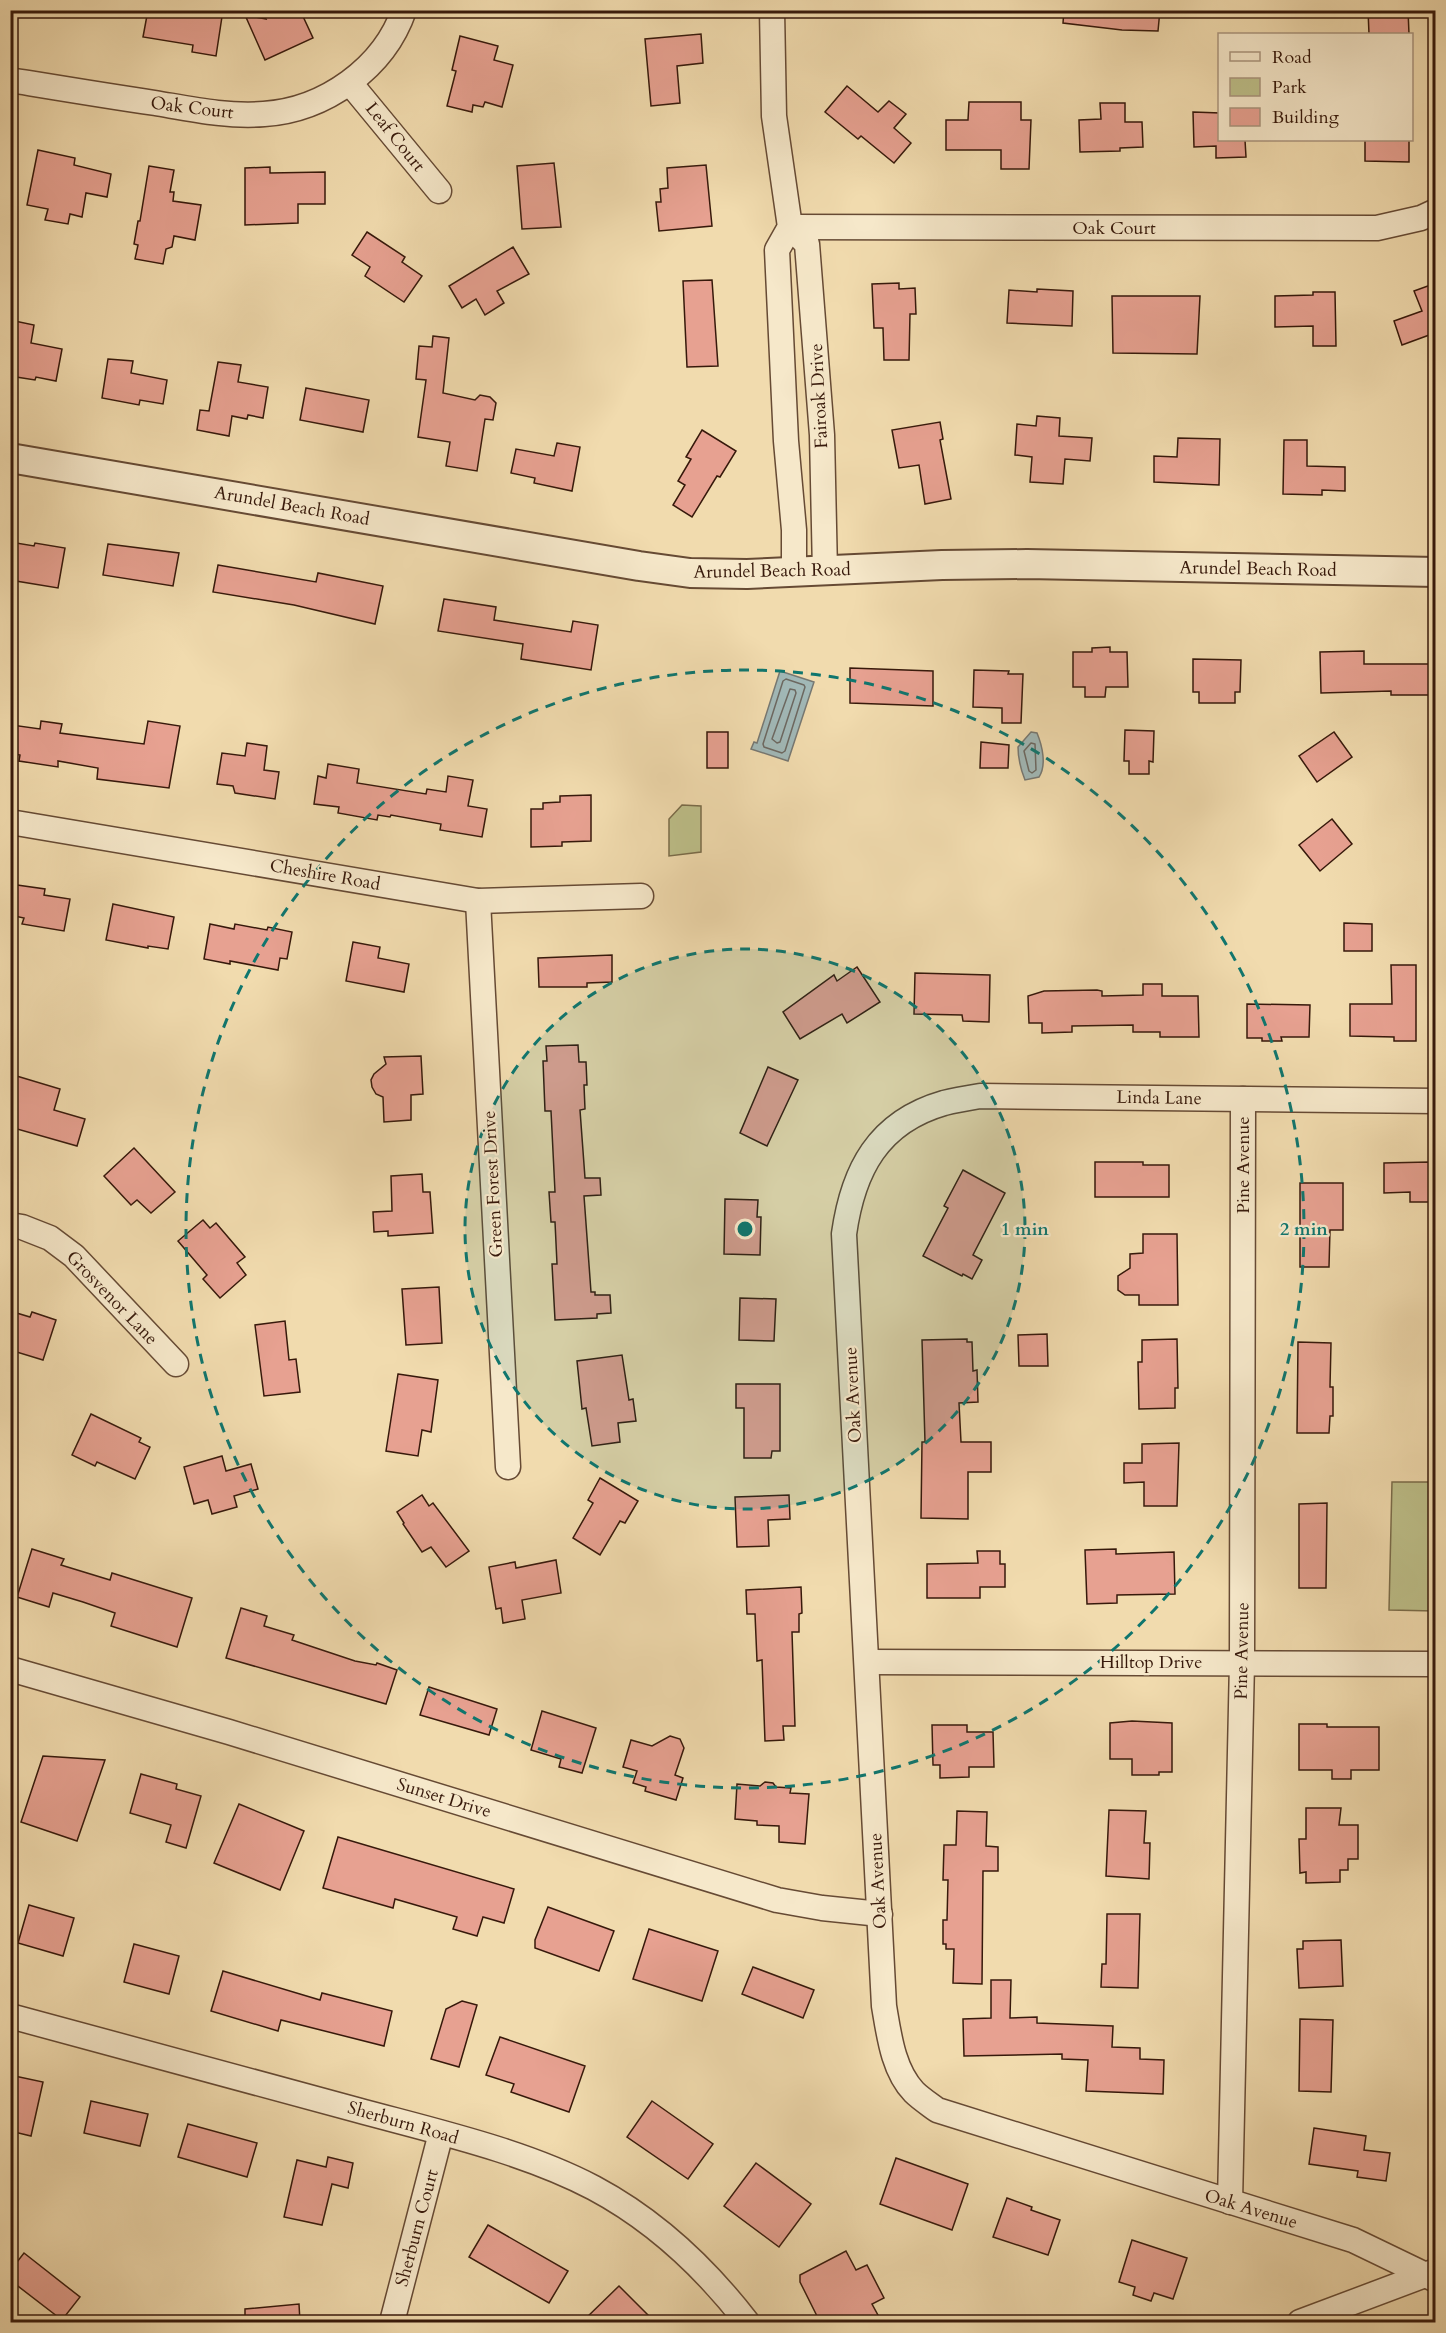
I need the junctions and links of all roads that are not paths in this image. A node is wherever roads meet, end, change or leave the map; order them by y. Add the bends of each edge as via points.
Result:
1 (404, 10) edge
2 (772, 10) edge
3 (10, 80) edge
4 (350, 83) junction
5 (439, 191) dead end
6 (1436, 211) edge
7 (790, 227) junction
8 (10, 458) edge
9 (825, 572) junction
10 (1436, 572) edge
11 (794, 573) junction
12 (10, 822) edge
13 (641, 896) dead end
14 (478, 901) junction
15 (1243, 1099) junction
16 (1436, 1101) edge
17 (890, 1132) joint
18 (10, 1225) edge
19 (176, 1364) dead end
20 (508, 1467) dead end
21 (867, 1662) junction
22 (1242, 1662) junction
23 (1436, 1664) edge
24 (10, 1669) edge
25 (880, 1914) junction
26 (10, 2016) edge
27 (441, 2133) junction
28 (1230, 2202) junction
29 (1432, 2275) edge
30 (392, 2322) edge
31 (747, 2322) edge
32 (1299, 2322) edge

1 - 4 street, Oak Court via 380,54
2 - 7 street, Fairoak Drive via 774,116
3 - 4 street, Oak Court via 221,114 266,114 297,108
4 - 5 street, Leaf Court
6 - 7 street, Oak Court via 1410,222 1377,228
7 - 9 street, Fairoak Drive via 807,244 822,435
7 - 11 street, Fairoak Drive via 777,250
8 - 11 street, Arundel Beach Road via 639,566 690,573
9 - 10 street, Arundel Beach Road via 1006,564
9 - 11 street, Arundel Beach Road
12 - 14 street, Cheshire Road
13 - 14 street, Cheshire Road
14 - 20 street, Green Forest Drive
15 - 16 street, Linda Lane
15 - 17 street, Linda Lane via 980,1096 918,1113
15 - 22 street, Pine Avenue
17 - 21 street, Oak Avenue via 863,1164 844,1234
18 - 19 street, Grosvenor Lane via 50,1238 74,1256
21 - 22 street, Hilltop Drive
21 - 25 street, Oak Avenue
22 - 23 street, Hilltop Drive
22 - 28 street, Pine Avenue
24 - 25 street, Sunset Drive via 777,1900
25 - 28 street, Oak Avenue via 884,2006 890,2042 900,2071 913,2091 937,2110
26 - 27 street, Sherburn Road
27 - 30 street, Sherburn Court
27 - 31 street, Sherburn Road via 542,2164 595,2188 650,2224 697,2265
28 - 29 street, Oak Avenue via 1353,2241
29 - 32 street

